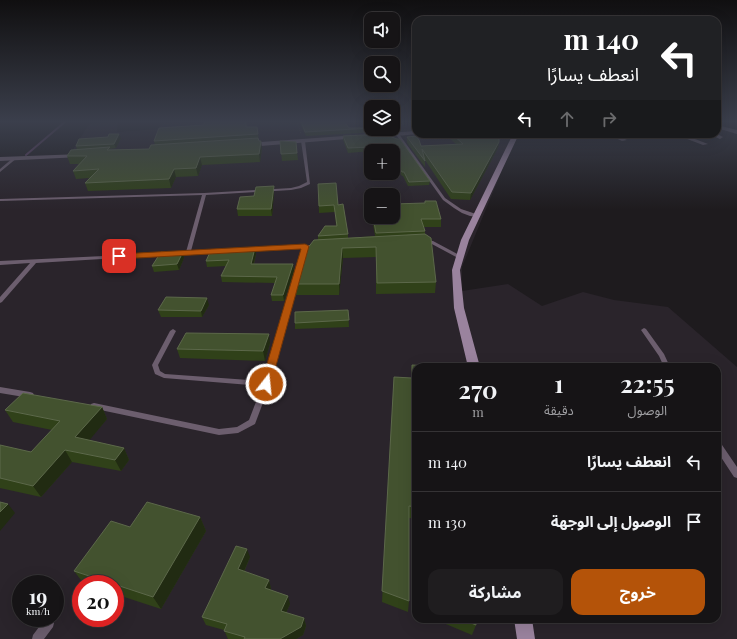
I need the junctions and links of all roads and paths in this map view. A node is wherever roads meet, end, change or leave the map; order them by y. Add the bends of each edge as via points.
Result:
1 (305, 151) edge
2 (409, 151) edge
3 (508, 151) edge
4 (87, 154) edge
5 (15, 158) junction
6 (0, 159) edge
7 (0, 170) edge
8 (204, 194) junction
9 (0, 200) edge
10 (477, 216) junction
11 (418, 241) edge
12 (305, 246) junction
13 (321, 246) edge
14 (245, 250) edge
15 (223, 251) edge
16 (188, 253) junction
17 (460, 257) junction
18 (34, 262) junction
19 (0, 264) edge
20 (0, 301) edge
21 (644, 330) dead end
22 (173, 331) dead end
23 (473, 363) edge
24 (665, 363) edge
25 (266, 384) junction
26 (0, 390) edge
27 (36, 396) edge
28 (87, 405) edge
29 (721, 450) edge
30 (737, 474) edge
31 (524, 623) edge
32 (46, 627) edge
33 (37, 639) edge
34 (526, 639) edge

1 - 8 lane via 310,180 307,184 282,190
2 - 10 lane via 452,207
3 - 10 street
4 - 5 street
5 - 6 street
5 - 7 lane
8 - 9 lane
8 - 16 lane
10 - 17 street
11 - 17 lane via 432,242
12 - 13 lane
12 - 14 lane
12 - 25 lane
15 - 16 lane
16 - 18 lane
17 - 23 street via 456,270 459,308
18 - 19 lane
18 - 20 lane
21 - 24 lane
22 - 25 lane via 155,365 157,372 164,376
25 - 28 lane via 252,422 238,430 219,432
26 - 27 lane
29 - 30 lane
31 - 34 street
32 - 33 lane

